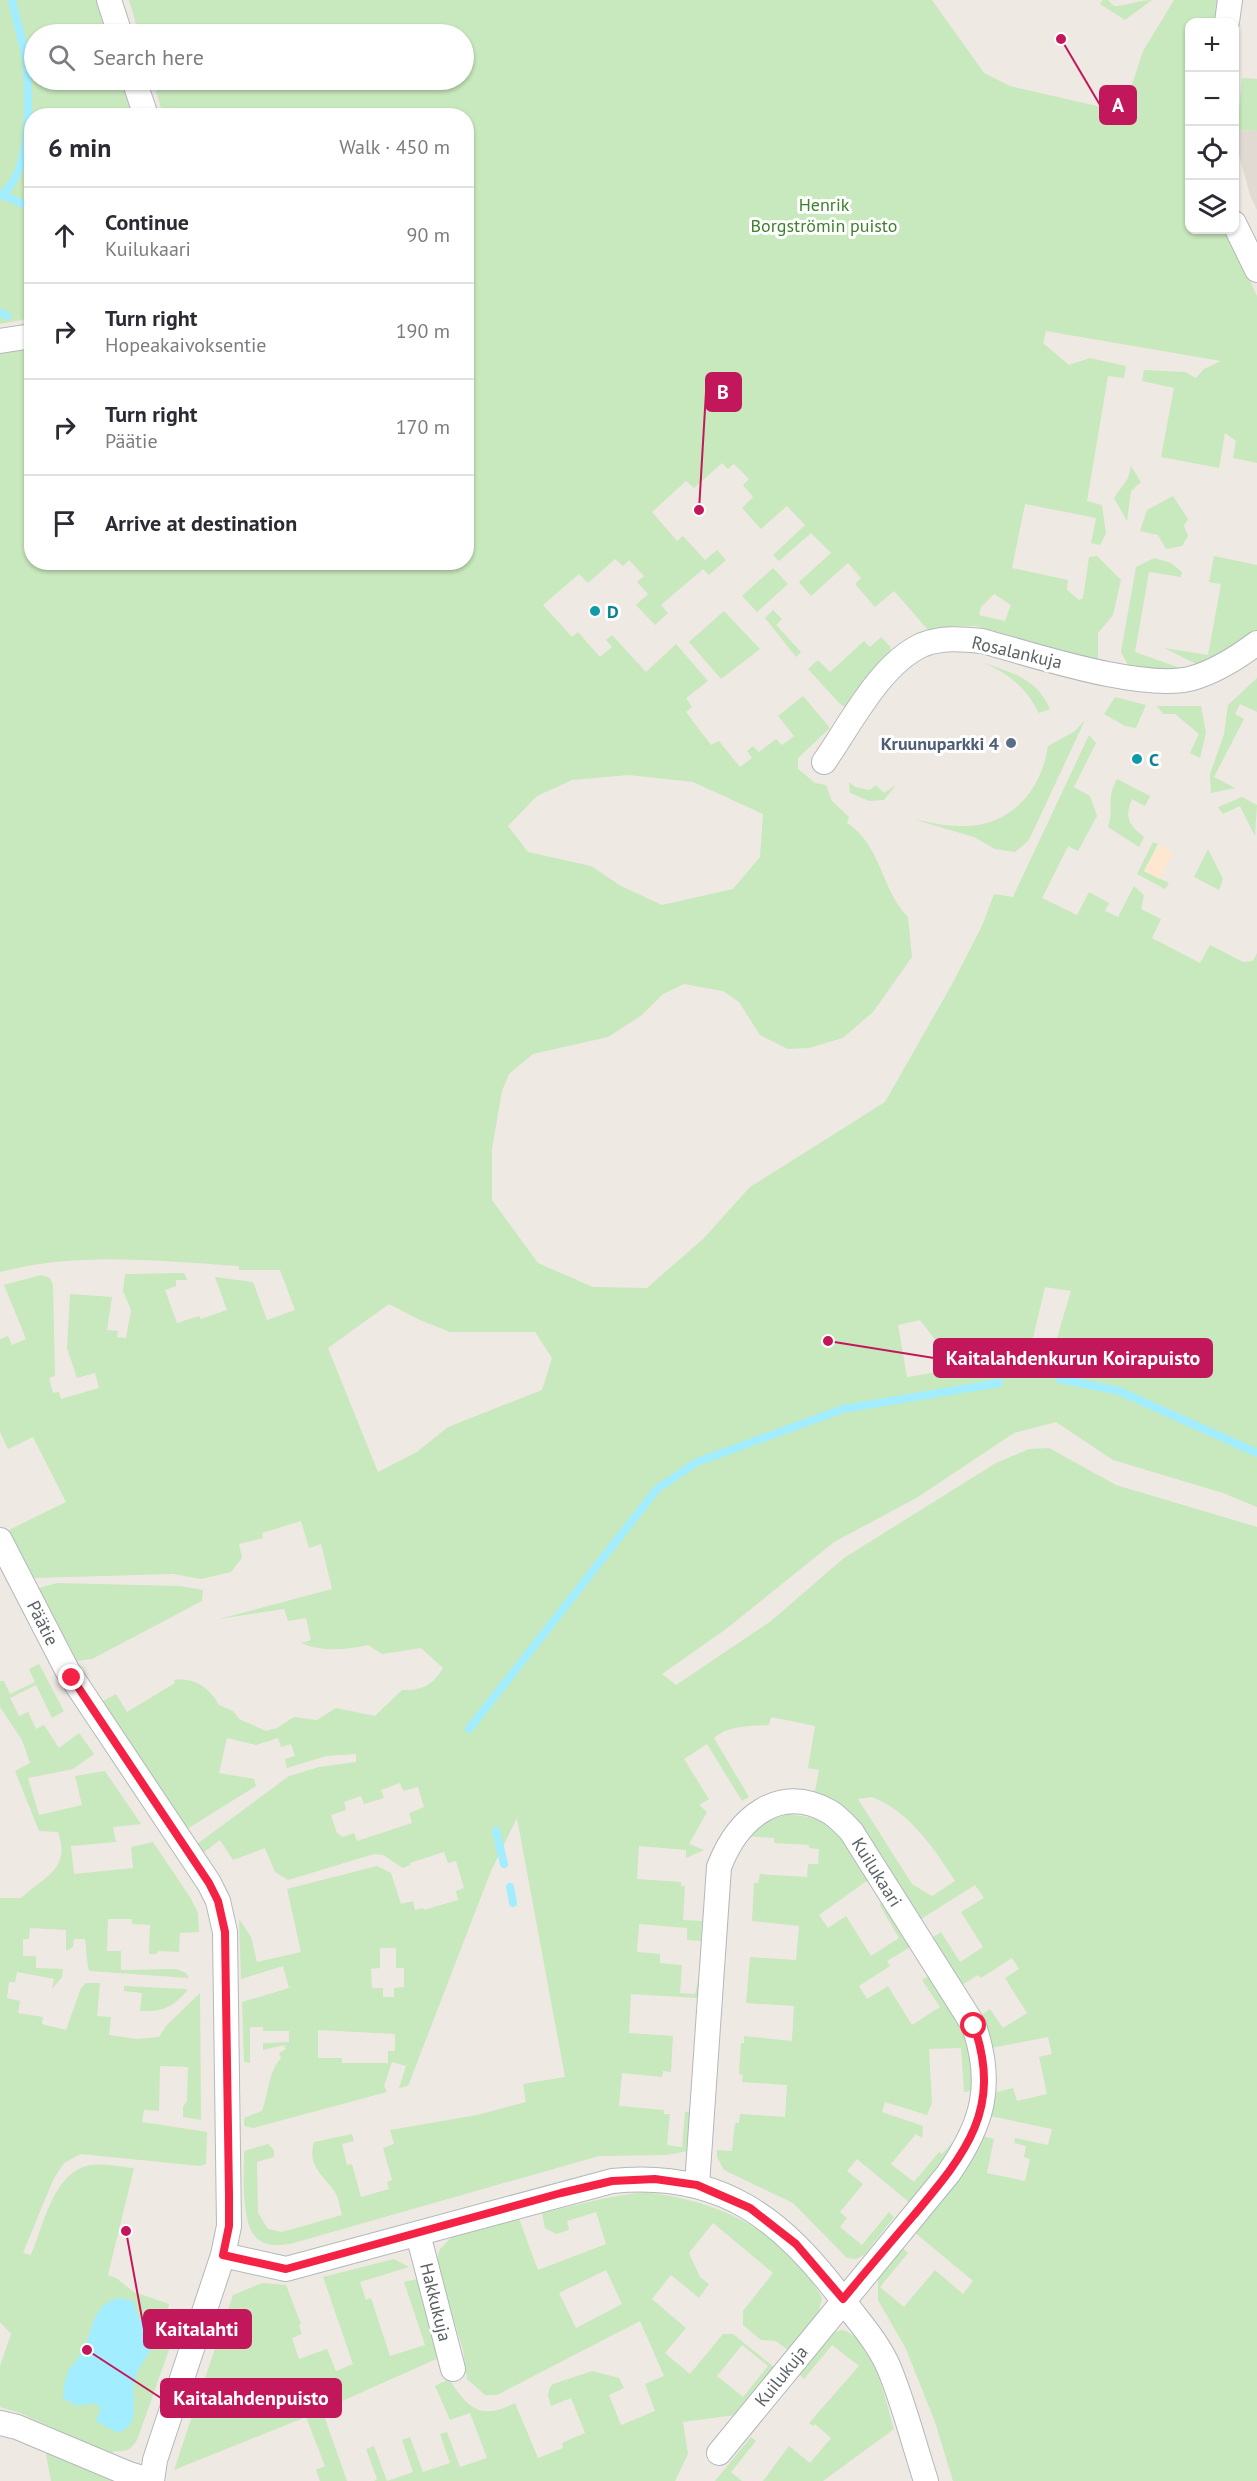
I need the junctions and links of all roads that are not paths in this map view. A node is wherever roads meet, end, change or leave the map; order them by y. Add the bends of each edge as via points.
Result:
1 (109, 0) edge
2 (1230, 0) edge
3 (1228, 18) edge
4 (117, 24) edge
5 (137, 90) edge
6 (143, 108) edge
7 (1239, 233) edge
8 (1257, 270) edge
9 (24, 337) edge
10 (0, 341) edge
11 (1257, 643) edge
12 (824, 762) dead end
13 (0, 1540) edge
14 (697, 2185) junction
15 (418, 2234) junction
16 (223, 2255) junction
17 (843, 2299) junction
18 (453, 2369) dead end
19 (0, 2423) edge
20 (719, 2453) dead end
21 (152, 2481) edge
22 (926, 2481) edge

1 - 4 street
2 - 3 street
5 - 6 street
7 - 8 street
9 - 10 street
11 - 12 street, Rosalankuja via 1234,661 1191,678 1137,680 982,641 962,639 924,644 886,671
13 - 16 street, Päätie via 67,1670 209,1883 223,1917 229,2142 229,2226
14 - 15 street via 655,2179 612,2181
14 - 17 street via 750,2208 772,2223 796,2244
14 - 17 street, Kuilukaari via 719,1867 737,1831 759,1811 781,1801 809,1804 831,1813 851,1831 974,2026 983,2056 981,2111 969,2144
15 - 16 street via 286,2269
15 - 18 street, Hakkukuja
16 - 21 street, Päätie via 155,2460
17 - 20 street, Kuilukuja
17 - 22 street via 888,2366
19 - 21 street

